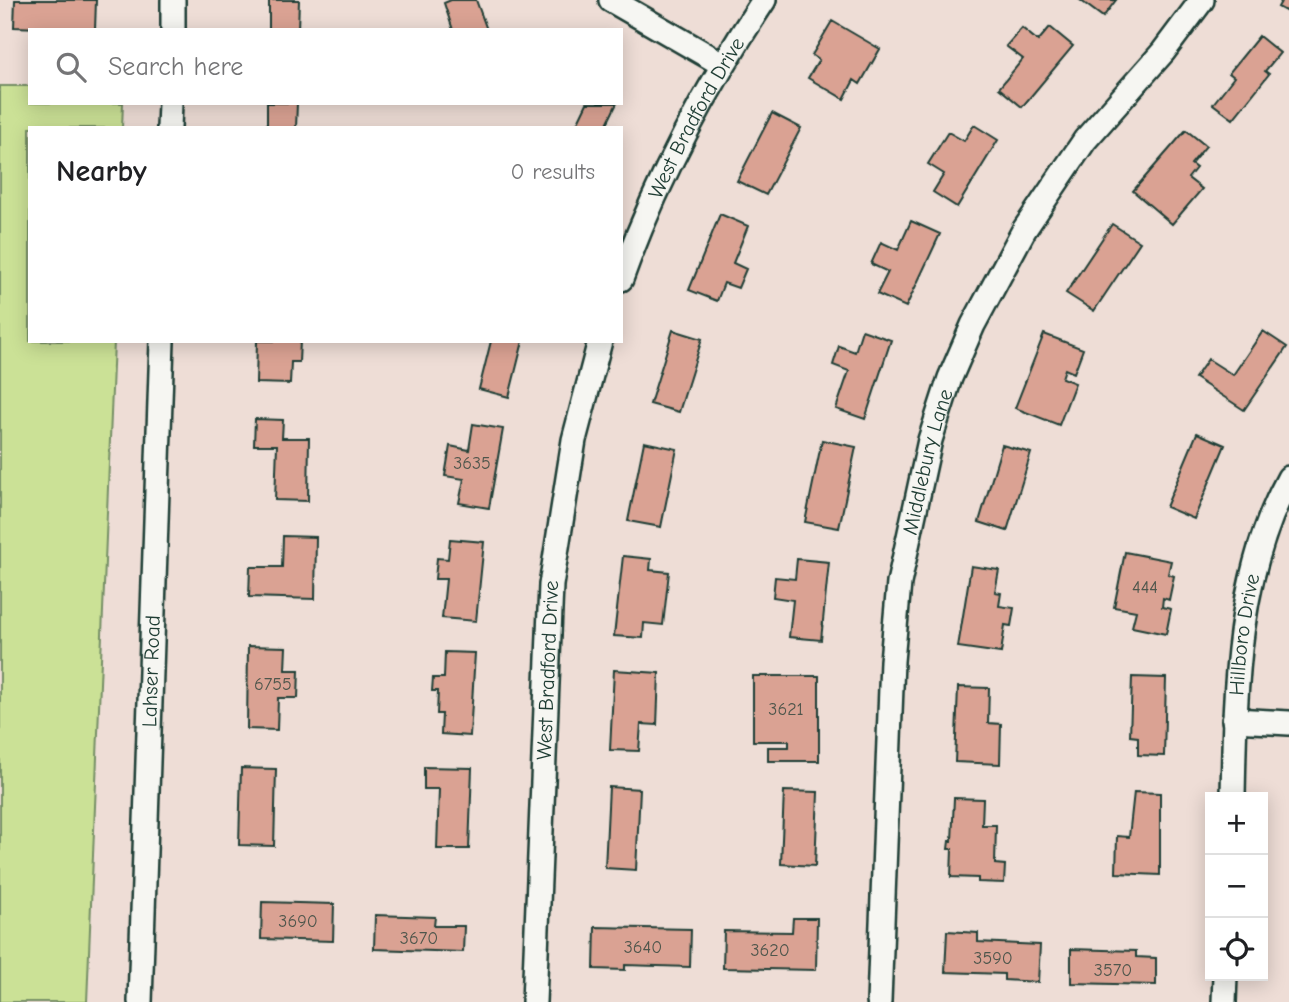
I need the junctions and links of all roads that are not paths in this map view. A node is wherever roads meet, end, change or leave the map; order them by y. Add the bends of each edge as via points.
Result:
1 (173, 0) edge
2 (611, 0) edge
3 (764, 0) edge
4 (1202, 0) edge
5 (173, 28) edge
6 (722, 64) junction
7 (170, 105) edge
8 (169, 126) edge
9 (623, 274) edge
10 (162, 343) edge
11 (599, 343) edge
12 (1289, 478) edge
13 (1234, 720) junction
14 (1289, 723) edge
15 (1233, 792) edge
16 (1225, 981) edge
17 (140, 1002) edge
18 (534, 1002) edge
19 (879, 1002) edge
20 (1224, 1002) edge

1 - 5 street
2 - 6 street
3 - 6 street, West Bradford Drive
4 - 19 street, Middlebury Lane via 1085,140 1024,230 973,325 930,440 898,583
6 - 9 street, West Bradford Drive via 652,199
7 - 8 street
10 - 17 street, Lahser Road
11 - 18 street, West Bradford Drive via 574,440 551,585
12 - 13 street, Hillboro Drive via 1259,553 1247,599
13 - 14 street
13 - 15 street, Hillboro Drive
16 - 20 street

